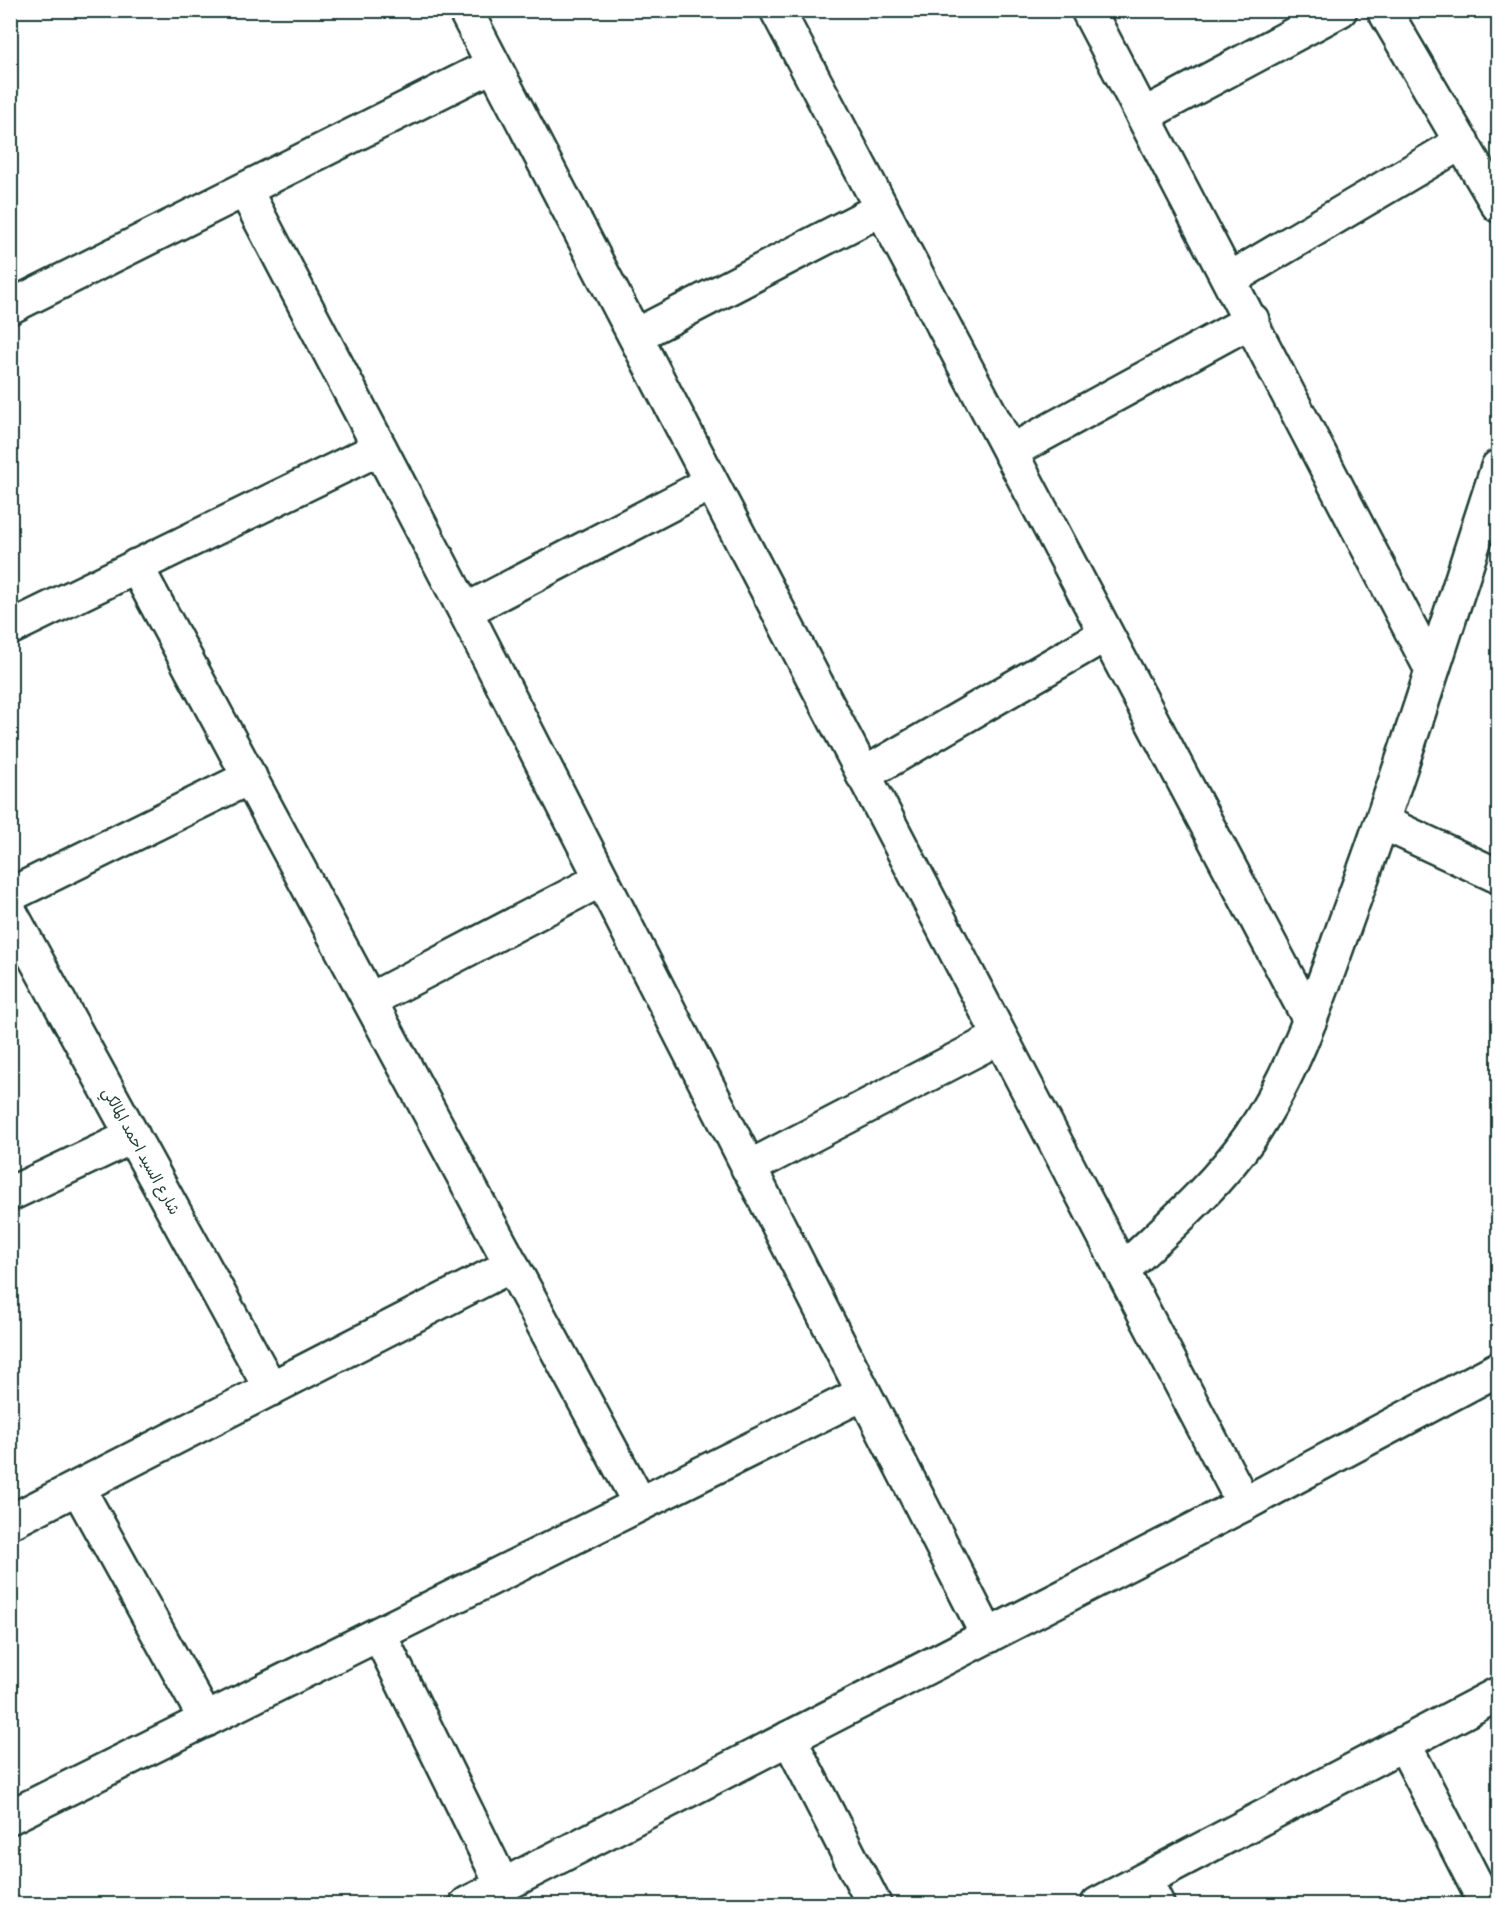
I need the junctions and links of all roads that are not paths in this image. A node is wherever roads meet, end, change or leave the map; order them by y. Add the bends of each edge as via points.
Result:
1 (465, 10) edge
2 (777, 10) edge
3 (1088, 10) edge
4 (1340, 10) edge
5 (1384, 10) edge
6 (493, 65) junction
7 (1143, 116) junction
8 (1462, 142) junction
9 (245, 190) junction
10 (1498, 205) edge
11 (881, 209) junction
12 (1230, 279) junction
13 (10, 307) edge
14 (1252, 320) junction
15 (635, 336) junction
16 (380, 448) junction
17 (1010, 452) junction
18 (1498, 467) edge
19 (711, 483) junction
20 (136, 566) junction
21 (465, 611) junction
22 (10, 628) edge
23 (1106, 634) junction
24 (1432, 670) junction
25 (863, 775) junction
26 (250, 777) junction
27 (1382, 822) junction
28 (1498, 876) edge
29 (600, 880) junction
30 (10, 895) edge
31 (10, 912) edge
32 (370, 1000) junction
33 (1310, 1020) junction
34 (1000, 1037) junction
35 (133, 1136) junction
36 (748, 1168) junction
37 (10, 1194) edge
38 (512, 1265) junction
39 (1122, 1271) junction
40 (1498, 1369) edge
41 (271, 1389) junction
42 (864, 1393) junction
43 (78, 1488) junction
44 (640, 1504) junction
45 (1244, 1504) junction
46 (10, 1522) edge
47 (379, 1634) junction
48 (988, 1636) junction
49 (1498, 1694) edge
50 (206, 1720) junction
51 (789, 1738) junction
52 (1405, 1746) junction
53 (10, 1817) edge
54 (503, 1886) junction
55 (1151, 1892) edge
56 (467, 1905) edge
57 (874, 1905) edge
58 (1098, 1905) edge
59 (1486, 1905) edge

1 - 6 street
2 - 11 street
3 - 7 street
4 - 7 street
5 - 8 street
6 - 9 street
6 - 15 street
7 - 12 street
8 - 10 street
8 - 12 street
9 - 13 street
9 - 16 street
11 - 15 street
11 - 17 street
12 - 14 street
14 - 17 street
14 - 24 street
15 - 19 street
16 - 20 street
16 - 21 street
17 - 23 street
18 - 24 street
19 - 21 street
19 - 25 street
20 - 22 street
20 - 26 street
21 - 29 street
23 - 25 street
23 - 33 street
24 - 27 street
25 - 34 street
26 - 30 street
26 - 32 street
27 - 28 street
27 - 33 street
29 - 32 street
29 - 36 street
31 - 35 street, شارع السيد احمد المالكي
32 - 38 street
33 - 39 street via 1283,1081 1250,1136 1212,1187
34 - 36 street
34 - 39 street
35 - 37 street
35 - 41 street, شارع السيد احمد المالكي
36 - 42 street
38 - 41 street
38 - 44 street
39 - 45 street
40 - 45 street
41 - 43 street
42 - 44 street
42 - 48 street
43 - 46 street
43 - 50 street
44 - 47 street
45 - 48 street
47 - 50 street
47 - 54 street
48 - 51 street
49 - 52 street
50 - 53 street
51 - 54 street
51 - 57 street
52 - 55 street
52 - 59 street
54 - 56 street
55 - 58 street

